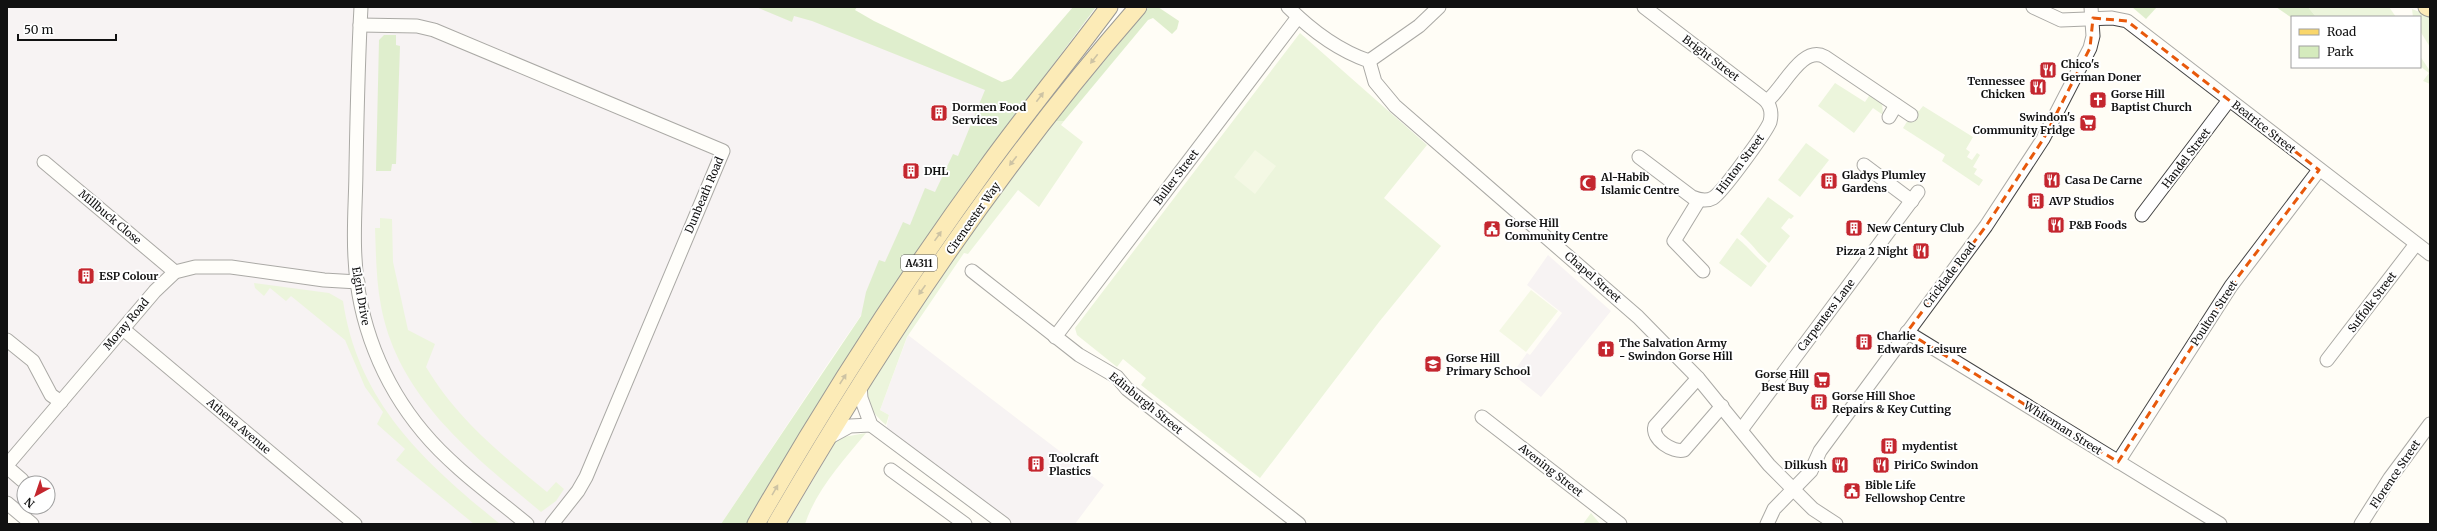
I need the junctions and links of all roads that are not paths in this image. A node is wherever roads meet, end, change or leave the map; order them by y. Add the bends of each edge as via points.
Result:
1 (361, 7) edge
2 (1109, 7) edge
3 (1138, 7) edge
4 (1288, 7) edge
5 (1439, 7) edge
6 (1644, 7) edge
7 (2033, 7) edge
8 (2427, 7) edge
9 (2430, 8) edge
10 (2092, 13) edge
11 (1298, 17) junction
12 (360, 25) junction
13 (1369, 61) junction
14 (2229, 100) junction
15 (1767, 102) junction
16 (1896, 105) junction
17 (1911, 115) dead end
18 (1889, 117) dead end
19 (1640, 157) dead end
20 (44, 162) dead end
21 (1864, 165) dead end
22 (2319, 170) junction
23 (1699, 200) junction
24 (2142, 215) dead end
25 (2416, 244) junction
26 (2430, 254) edge
27 (972, 271) dead end
28 (1703, 271) dead end
29 (175, 272) junction
30 (358, 282) junction
31 (122, 329) junction
32 (1907, 332) junction
33 (1055, 336) junction
34 (7, 340) edge
35 (2327, 360) dead end
36 (1698, 378) junction
37 (860, 386) junction
38 (60, 402) junction
39 (1722, 406) junction
40 (1482, 417) dead end
41 (2430, 424) edge
42 (871, 425) junction
43 (1741, 430) junction
44 (826, 440) junction
45 (2118, 462) junction
46 (7, 466) edge
47 (891, 470) dead end
48 (17, 475) edge
49 (1794, 489) junction
50 (7, 503) edge
51 (32, 524) edge
52 (355, 524) edge
53 (527, 524) edge
54 (552, 524) edge
55 (756, 524) edge
56 (776, 524) edge
57 (965, 524) edge
58 (1004, 524) edge
59 (1299, 524) edge
60 (1620, 524) edge
61 (1766, 524) edge
62 (1836, 524) edge
63 (2220, 524) edge
64 (2361, 524) edge

1 - 12 street, Elgin Drive
55 -> 2 main road, Cirencester Way / A4311 via 821,413 880,321 987,167
3 -> 37 main road, Cirencester Way / A4311 via 1010,166 916,298
4 - 11 street
5 - 13 street via 1419,26
6 - 15 street, Bright Street
7 - 10 street, Beatrice Street via 2061,20
8 - 9 main road
10 - 14 street, Beatrice Street via 2127,21
10 - 32 street, Cricklade Road via 2093,36 2090,48 2044,138 1986,226
11 - 13 street via 1342,51
11 - 33 street, Buller Street
12 - 30 street, Elgin Drive via 355,258
12 - 54 street, Dunbeath Road via 417,26 434,30 723,151 586,477
13 - 36 street, Chapel Street via 1375,82 1395,106 1638,317
14 - 22 street, Beatrice Street
14 - 24 street, Handel Street
15 - 16 street via 1805,57 1816,54 1824,56
15 - 23 street, Hinton Street via 1771,114 1766,130 1720,192 1709,200
16 - 17 street
16 - 18 street
19 - 23 street
20 - 29 street, Millbuck Close
21 - 43 street, Carpenters Lane via 1913,203
22 - 25 street, Beatrice Street
22 - 45 street, Poulton Street via 2231,286
23 - 28 street via 1674,241
25 - 26 street, Beatrice Street
25 - 35 street, Suffolk Street
27 - 33 street, Edinburgh Street
29 - 30 street, Moray Road via 195,266 230,267
29 - 31 street, Moray Road via 164,280
30 - 53 street, Elgin Drive via 373,348 388,380 410,415 441,451
31 - 38 street, Moray Road
31 - 52 street, Athena Avenue
32 - 45 street, Whiteman Street
32 - 49 street, Cricklade Road via 1822,449 1811,471
33 - 59 street, Edinburgh Street via 1079,355 1117,377 1127,389 1282,508
34 - 38 street via 33,361 51,395
36 - 39 street, Chapel Street
36 - 39 street via 1655,426 1657,437 1672,449 1684,450
37 - 42 street via 861,398
37 - 44 main road, Cirencester Way / A4311
38 - 46 street, Moray Road
39 - 43 street, Chapel Street
40 - 60 street, Avening Street
41 - 64 street, Florence Street via 2390,478
42 - 44 street via 850,426
42 - 58 street
43 - 49 street, Chapel Street via 1768,465
44 - 56 main road, Cirencester Way / A4311
45 - 63 street, Whiteman Street
46 - 48 street, Moray Road
47 - 57 street
49 - 61 street, Cricklade Road via 1774,510
49 - 62 street, Chapel Street via 1820,514
50 - 51 street

